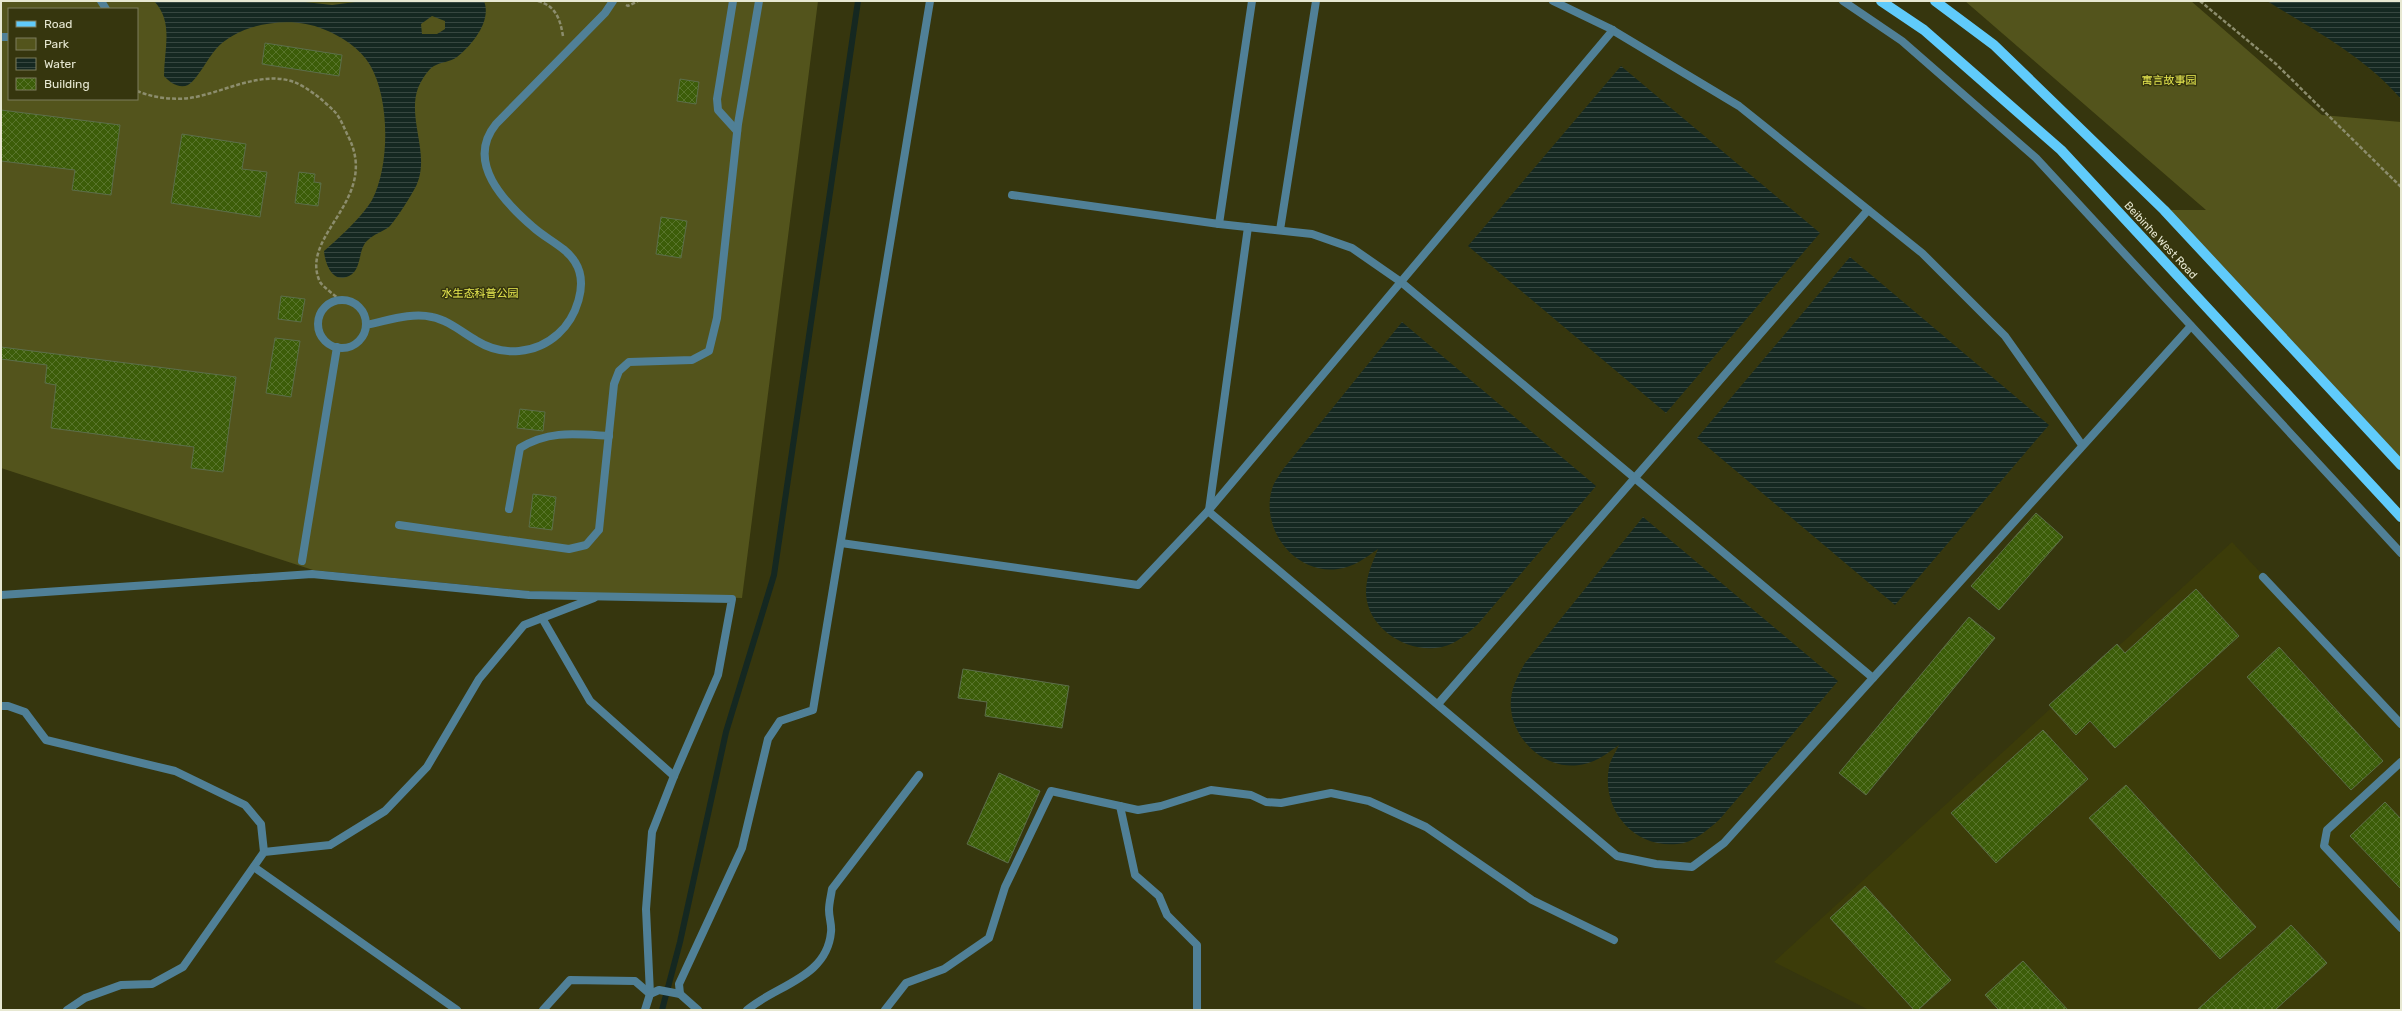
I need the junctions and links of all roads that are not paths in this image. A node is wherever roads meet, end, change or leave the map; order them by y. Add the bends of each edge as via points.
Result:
1 (613, 1) edge
2 (732, 1) edge
3 (759, 1) edge
4 (930, 1) edge
5 (1252, 1) edge
6 (1316, 1) edge
7 (1554, 1) edge
8 (1843, 1) edge
9 (1881, 1) edge
10 (1935, 1) edge
11 (1613, 30) junction
12 (737, 131) junction
13 (1012, 195) dead end
14 (1868, 210) junction
15 (1219, 224) junction
16 (1248, 227) junction
17 (1280, 230) junction
18 (1401, 282) junction
19 (366, 325) junction
20 (2192, 326) junction
21 (337, 347) junction
22 (609, 436) junction
23 (2082, 445) junction
24 (2401, 466) edge
25 (1635, 478) junction
26 (509, 509) dead end
27 (1208, 511) junction
28 (2401, 517) edge
29 (399, 525) dead end
30 (841, 543) junction
31 (2401, 553) edge
32 (302, 561) dead end
33 (2263, 577) dead end
34 (1, 595) edge
35 (599, 596) junction
36 (542, 618) junction
37 (1873, 678) junction
38 (1438, 704) junction
39 (1, 706) edge
40 (2401, 724) edge
41 (2401, 762) edge
42 (918, 775) dead end
43 (674, 776) junction
44 (1120, 806) junction
45 (264, 852) junction
46 (254, 867) junction
47 (2401, 928) edge
48 (1614, 940) dead end
49 (650, 994) junction
50 (680, 994) junction
51 (67, 1010) edge
52 (457, 1010) edge
53 (543, 1010) edge
54 (646, 1010) edge
55 (698, 1010) edge
56 (747, 1010) edge
57 (885, 1010) edge
58 (1197, 1010) edge

1 - 19 street via 605,13 496,124 484,146 484,162 497,190 533,227 575,262 579,271 578,300 564,329 546,343 528,351 510,352 487,346 433,317 413,316
2 - 12 street via 717,99 718,110
3 - 12 street
4 - 30 street
5 - 15 street
6 - 17 street
7 - 11 street
8 - 20 street via 1902,42 2036,158
9 - 28 main road, Beibinhe West Road via 1924,30 2061,150
10 - 24 main road, Beibinhe West Road via 1994,46 2164,210
11 - 14 street via 1738,106
11 - 18 street
12 - 22 street via 717,318 709,351 692,360 629,362 619,372 614,384
13 - 15 street
14 - 23 street via 1922,253 2005,336
14 - 25 street
15 - 16 street
16 - 17 street
16 - 27 street
17 - 18 street via 1312,234 1352,248
18 - 25 street
18 - 27 street
19 - 21 street via 360,340 354,345
19 - 21 street via 361,309 352,302 340,300 327,306 319,318 319,326 324,339
20 - 23 street
20 - 31 street
21 - 32 street
22 - 26 street via 558,434 532,440 520,448
22 - 29 street via 599,530 586,545 569,549 547,547
23 - 37 street
25 - 37 street
25 - 38 street
27 - 30 street via 1138,585
27 - 38 street
30 - 50 street via 813,710 780,721 768,739 742,848 679,984
33 - 40 street
34 - 35 street via 312,574 529,595
35 - 36 street
35 - 43 street via 732,599 718,675
36 - 43 street via 590,701
36 - 45 street via 524,625 480,678 426,767 385,811 330,845
37 - 38 street via 1724,842 1692,867 1656,864 1617,856
39 - 45 street via 25,712 46,740 175,771 245,805 261,824
41 - 47 street via 2327,830 2324,846
42 - 56 street via 832,889 829,911 831,931 827,949 816,966
43 - 49 street via 652,832 646,909
44 - 48 street via 1138,810 1161,806 1211,790 1251,795 1266,802 1282,803 1331,793 1369,801 1426,827 1532,900
44 - 57 street via 1051,791 1005,887 989,938 944,969 906,983
44 - 58 street via 1135,875 1159,896 1167,915 1197,945
45 - 46 street
46 - 51 street via 183,967 152,984 121,984 84,998
46 - 52 street
49 - 50 street via 659,990
49 - 53 street via 635,981 570,980
49 - 54 street
50 - 55 street

